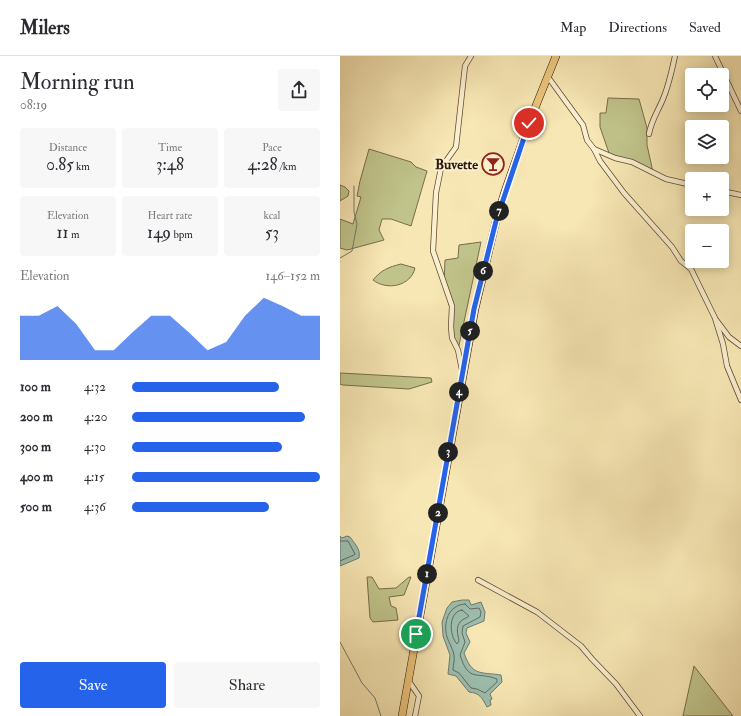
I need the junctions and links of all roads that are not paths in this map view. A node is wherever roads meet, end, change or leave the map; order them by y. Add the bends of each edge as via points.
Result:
1 (471, 56) edge
2 (556, 56) edge
3 (675, 56) edge
4 (715, 56) edge
5 (548, 77) junction
6 (741, 111) edge
7 (649, 134) dead end
8 (594, 149) junction
9 (685, 183) edge
10 (729, 192) edge
11 (741, 195) edge
12 (715, 318) junction
13 (741, 346) edge
14 (463, 372) junction
15 (741, 400) edge
16 (478, 580) dead end
17 (408, 680) junction
18 (402, 716) edge
19 (414, 716) edge
20 (640, 716) edge

1 - 14 street via 465,66 456,147 441,168 436,193 433,250 452,306 452,338 458,350
2 - 5 main road
3 - 7 street via 670,78
4 - 6 street
5 - 8 street via 583,125
5 - 14 main road via 524,136 496,221 474,309
8 - 9 street via 632,162 666,179
8 - 12 street via 624,193 672,247 681,261 691,269
10 - 11 street
12 - 13 street
12 - 15 street via 727,366
14 - 17 main road
16 - 20 street via 537,612 581,646 616,684
17 - 18 main road
17 - 19 street via 419,696

